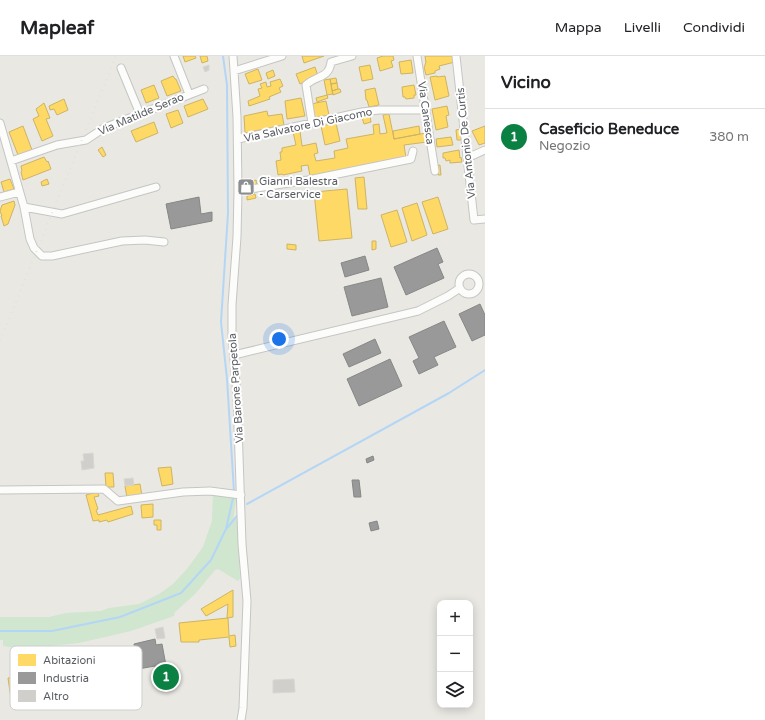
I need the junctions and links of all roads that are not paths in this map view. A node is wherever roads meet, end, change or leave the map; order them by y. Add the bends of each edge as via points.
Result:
1 (174, 56) edge
2 (233, 56) edge
3 (282, 56) edge
4 (352, 56) edge
5 (417, 56) edge
6 (456, 56) edge
7 (121, 68) dead end
8 (234, 71) junction
9 (204, 90) dead end
10 (189, 94) junction
11 (426, 110) junction
12 (140, 114) junction
13 (0, 123) edge
14 (312, 123) junction
15 (1, 132) edge
16 (238, 139) junction
17 (485, 150) edge
18 (413, 151) dead end
19 (467, 158) junction
20 (11, 161) junction
21 (434, 170) dead end
22 (156, 187) dead end
23 (238, 191) junction
24 (19, 192) junction
25 (0, 197) edge
26 (24, 207) junction
27 (485, 219) edge
28 (164, 242) dead end
29 (460, 288) dead end
30 (234, 356) junction
31 (0, 490) edge
32 (242, 495) junction
33 (241, 720) edge

1 - 10 street
2 - 8 street, Via Barone Parpetola
3 - 8 street
4 - 14 street via 331,62 327,73 306,85
5 - 11 street, Via Canesca
6 - 19 street, Via Antonio De Curtis
7 - 12 street
8 - 16 street, Via Barone Parpetola
9 - 10 street, Via Matilde Serao
10 - 12 street, Via Matilde Serao
11 - 14 street, Via Salvatore Di Giacomo via 379,110
11 - 21 street, Via Canesca
12 - 20 street, Via Matilde Serao via 104,128 86,140 57,145
13 - 15 street
14 - 16 street, Via Salvatore Di Giacomo
15 - 20 street
16 - 23 street, Via Barone Parpetola
17 - 19 street
18 - 23 street via 411,159
19 - 27 street, Via Antonio De Curtis via 474,220
20 - 24 street
22 - 26 street via 62,214
23 - 30 street, Via Barone Parpetola via 232,305
24 - 25 street
24 - 26 street
26 - 28 street via 30,239 42,256 122,241
29 - 30 street via 418,312
30 - 32 street, Via Barone Parpetola
31 - 32 street via 104,490 118,501 183,492 210,491
32 - 33 street, Via Barone Parpetola via 242,544 247,601

